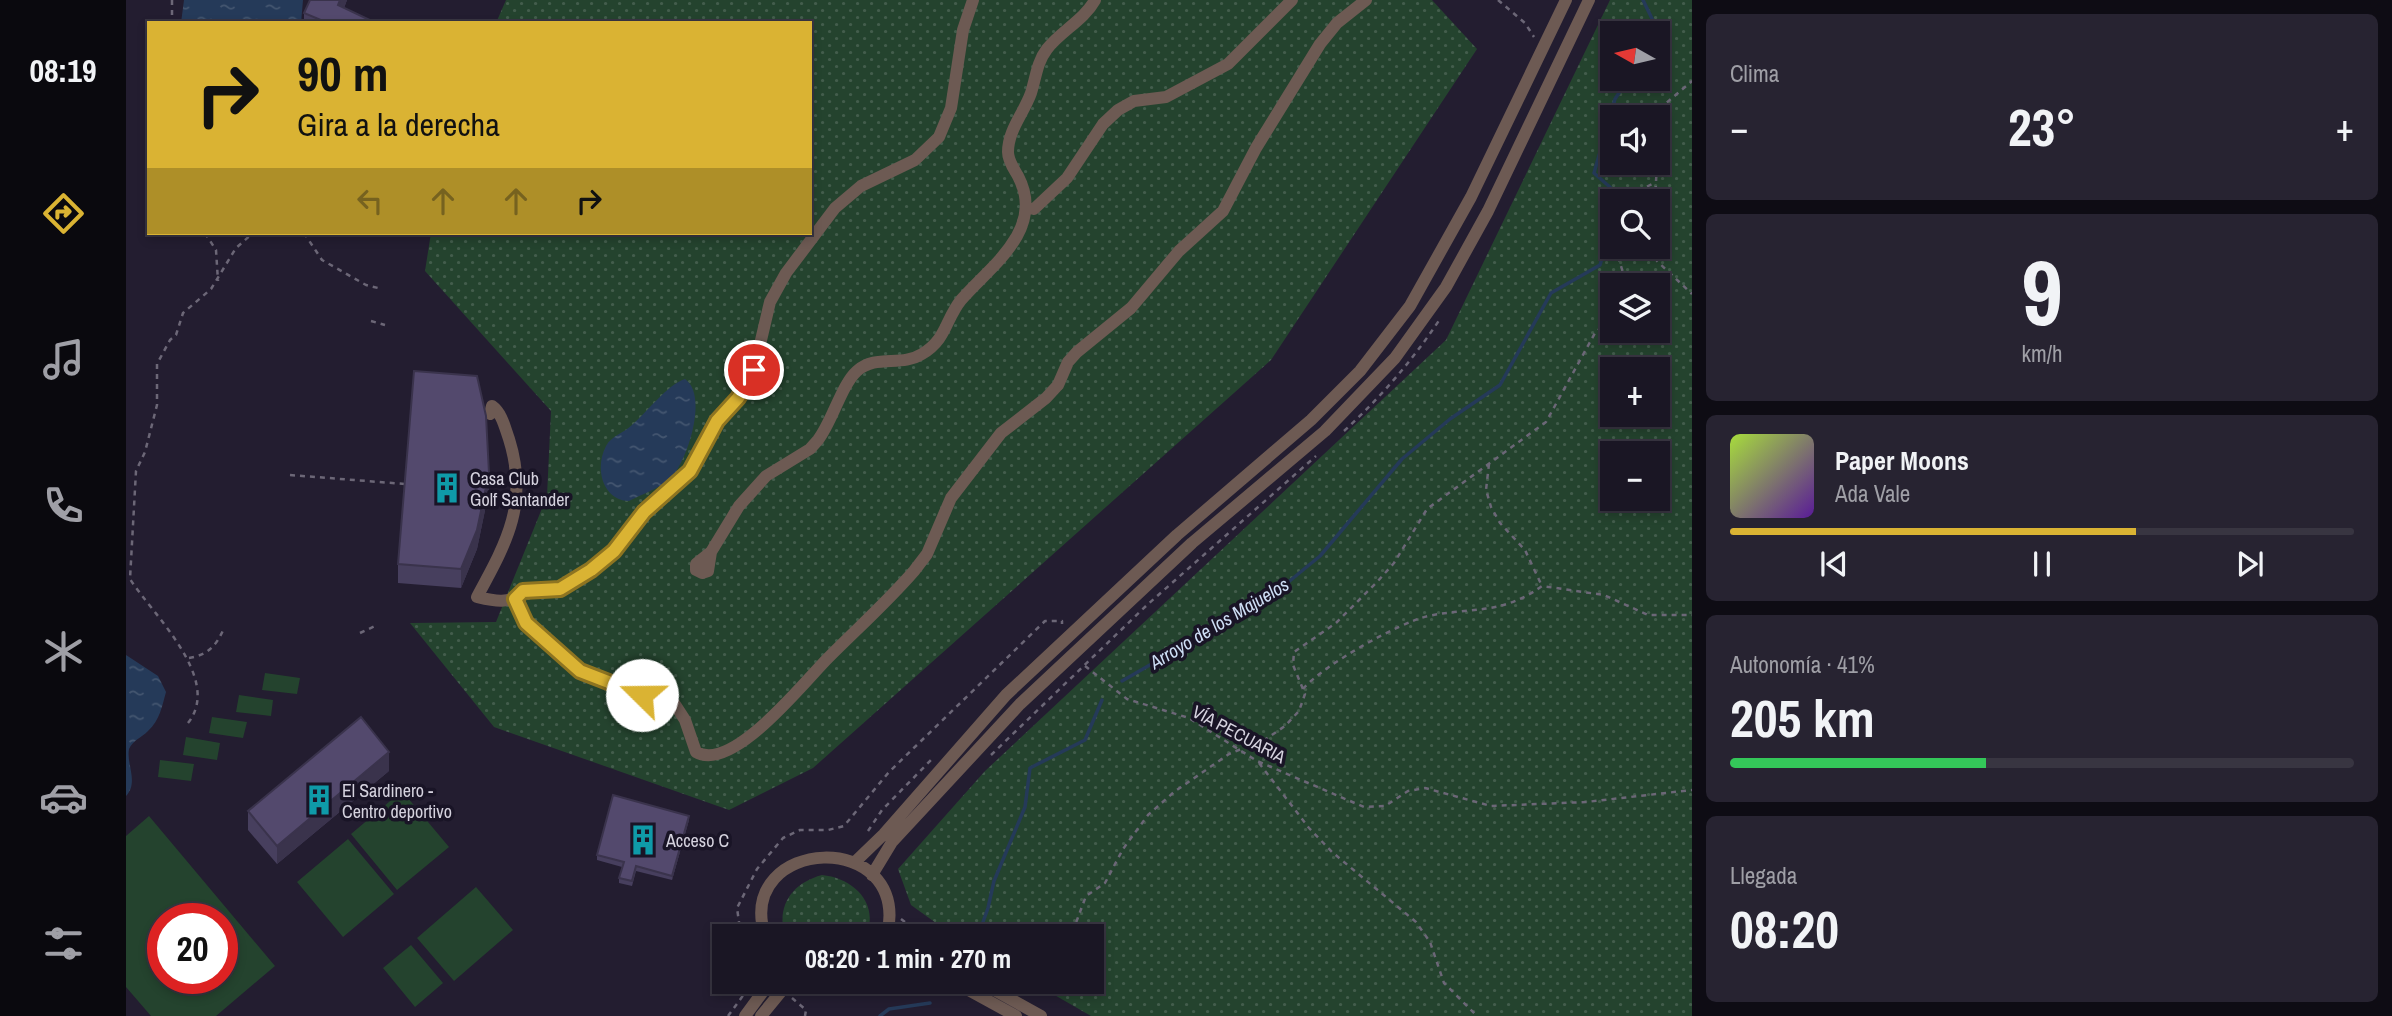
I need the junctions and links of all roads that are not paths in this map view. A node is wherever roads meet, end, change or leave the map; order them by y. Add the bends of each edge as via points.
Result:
1 (973, 0) edge
2 (1095, 0) edge
3 (1292, 0) edge
4 (1366, 0) edge
5 (1566, 0) edge
6 (1589, 0) edge
7 (1027, 207) junction
8 (490, 414) dead end
9 (710, 552) dead end
10 (515, 599) junction
11 (855, 862) junction
12 (872, 875) junction
13 (762, 924) edge
14 (888, 924) edge
15 (761, 994) edge
16 (779, 994) edge
17 (976, 994) edge
18 (1001, 994) edge
19 (745, 1016) edge
20 (761, 1016) edge
21 (1016, 1016) edge
22 (1041, 1016) edge

1 - 10 street via 963,30 951,108 939,137 915,160 861,186 835,208 786,273 770,302 754,370 717,421 690,471 644,512 614,551 591,570 560,589 523,591
2 - 7 street via 1039,61 1013,130 1008,152
3 - 7 street via 1228,64 1166,97 1134,100 1118,110 1059,187 1034,209
4 - 10 street via 1320,44 1223,211 1179,251 1131,308 1077,352 1046,398 1001,433 951,498 927,554 914,571 793,698 745,738 717,755 702,756 674,703 580,671 526,623
5 - 11 street via 1471,197 1410,306 1369,360 1311,420 1177,535 1006,695
6 - 12 street via 1488,211 1446,287 1395,358 1325,431 1192,543 1020,704 891,842
7 - 9 street via 1017,236 992,271 958,303 935,345 904,361 867,363 854,373 818,440 765,476
8 - 10 street via 492,406 496,408 504,423 518,481 509,533 477,597 495,602
11 - 12 street
11 - 13 street via 826,855 803,859 782,872 765,899
12 - 14 street via 889,908
15 - 19 street
16 - 20 street
17 - 21 street
18 - 22 street

